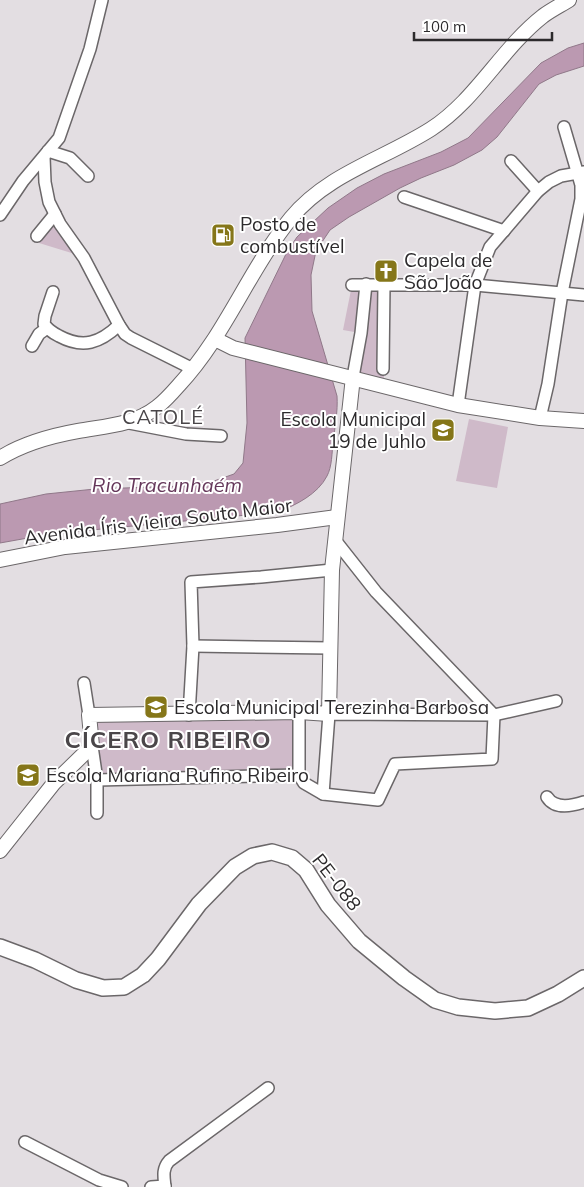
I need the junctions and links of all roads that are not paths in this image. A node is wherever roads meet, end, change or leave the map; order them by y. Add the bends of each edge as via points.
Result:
1 (569, 0) edge
2 (101, 1) edge
3 (564, 127) dead end
4 (46, 154) junction
5 (511, 161) dead end
6 (581, 172) edge
7 (88, 176) dead end
8 (538, 191) junction
9 (404, 197) dead end
10 (55, 214) junction
11 (0, 215) edge
12 (504, 231) junction
13 (37, 236) dead end
14 (366, 284) junction
15 (384, 284) junction
16 (352, 285) dead end
17 (475, 285) junction
18 (53, 292) dead end
19 (562, 293) junction
20 (584, 295) edge
21 (119, 325) junction
22 (47, 328) junction
23 (215, 339) junction
24 (32, 346) dead end
25 (193, 369) junction
26 (383, 369) dead end
27 (348, 376) junction
28 (458, 405) junction
29 (540, 418) junction
30 (584, 421) edge
31 (129, 423) junction
32 (220, 436) dead end
33 (0, 458) edge
34 (337, 517) junction
35 (335, 540) junction
36 (0, 560) edge
37 (332, 570) junction
38 (193, 646) junction
39 (330, 648) junction
40 (84, 683) dead end
41 (556, 702) dead end
42 (299, 712) junction
43 (329, 714) junction
44 (89, 715) junction
45 (189, 715) junction
46 (494, 715) junction
47 (92, 746) junction
48 (299, 775) junction
49 (97, 780) junction
50 (323, 794) junction
51 (547, 797) dead end
52 (584, 802) edge
53 (97, 813) dead end
54 (0, 851) edge
55 (0, 946) edge
56 (584, 978) edge
57 (268, 1088) dead end
58 (25, 1142) dead end
59 (165, 1186) edge
60 (122, 1187) edge
61 (151, 1187) edge

1 - 23 street via 544,16 474,91 432,128 332,182 310,198 267,251
2 - 4 street via 90,49 59,138
3 - 6 street
4 - 7 street via 70,158
4 - 10 street via 46,189
4 - 11 street
5 - 8 street
6 - 8 street via 561,176
6 - 19 street via 581,199
8 - 12 street
9 - 12 street
10 - 13 street
10 - 21 street via 84,258
12 - 17 street via 490,247
14 - 15 street
14 - 16 street
14 - 27 street via 360,333
15 - 17 street
15 - 26 street
17 - 19 street
17 - 28 street
18 - 22 street via 45,316
19 - 20 street
19 - 29 street
21 - 22 street via 108,336 80,344
21 - 25 street via 131,338
22 - 24 street
23 - 25 street
23 - 27 street via 233,348
25 - 31 street via 158,406
27 - 28 street
27 - 34 street
28 - 29 street
29 - 30 street
31 - 32 street via 186,434
31 - 33 street via 30,442
34 - 35 street
34 - 36 street, Avenida Íris Vieira Souto Maior via 64,547
35 - 37 street
35 - 46 street via 376,592
37 - 38 street via 191,582
37 - 39 street
38 - 39 street
38 - 45 street
39 - 43 street
40 - 44 street
41 - 46 street
42 - 43 street
42 - 45 street
42 - 48 street
43 - 46 street
43 - 50 street
44 - 45 street
44 - 47 street
46 - 50 street via 492,759 395,764 378,800
47 - 49 street
47 - 54 street via 54,783
48 - 49 street
48 - 50 street via 304,783
49 - 53 street
51 - 52 street via 554,804 567,806
55 - 56 main road, PE-088 via 76,980 103,988 124,986 143,975 199,904 235,868 252,856 272,852 292,858 306,870 328,905 358,941 435,1000 458,1008 528,1008
57 - 59 street via 169,1161 163,1173
58 - 60 street via 99,1180
59 - 61 street

